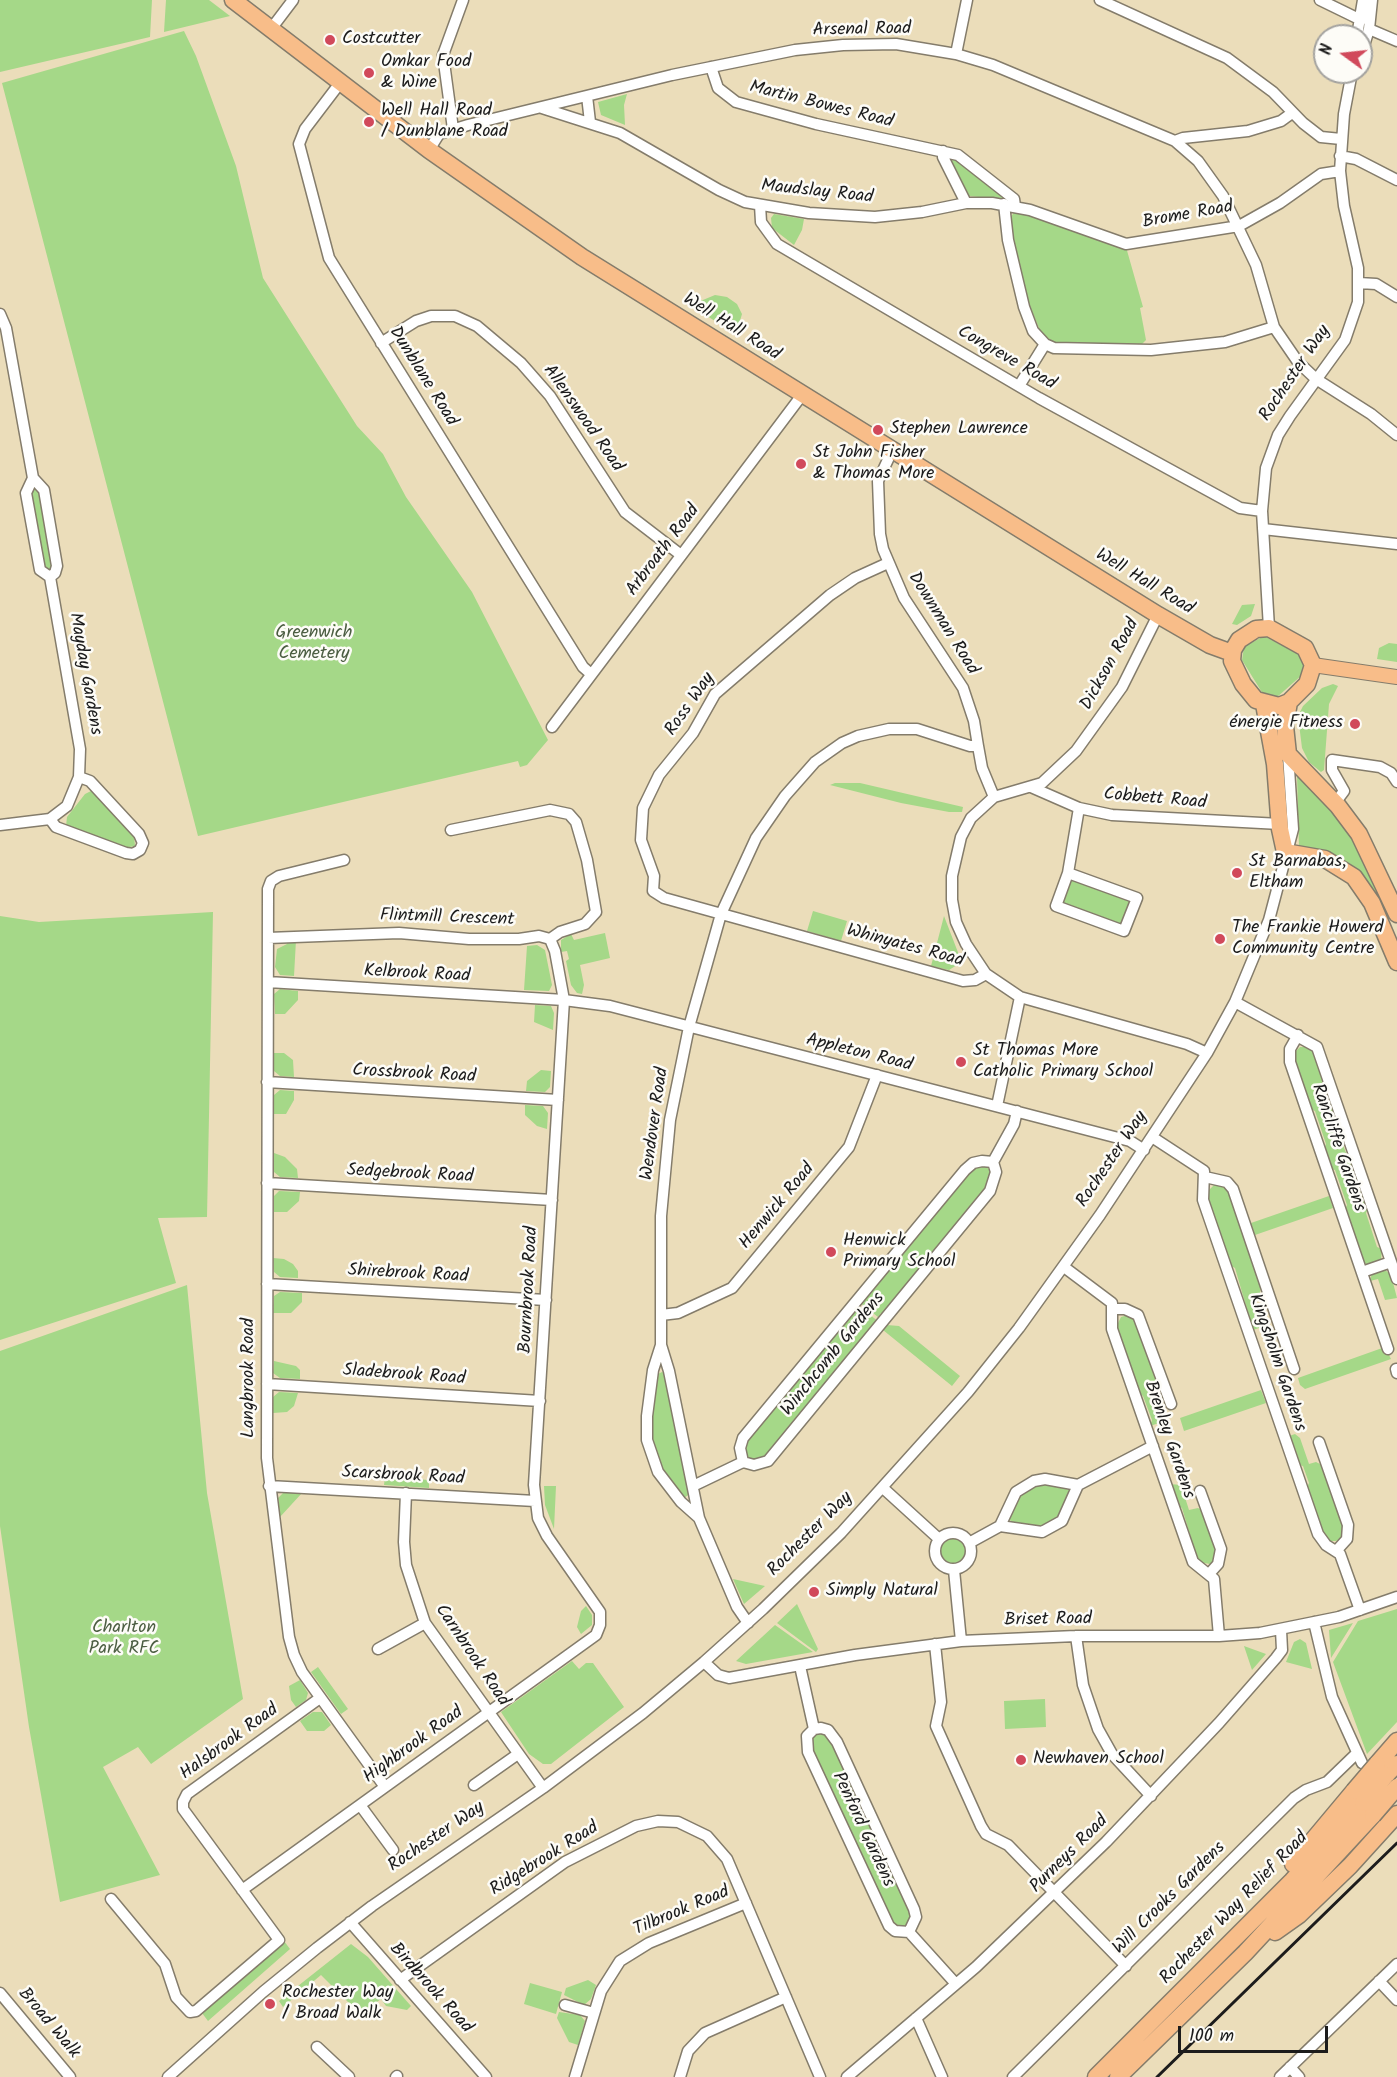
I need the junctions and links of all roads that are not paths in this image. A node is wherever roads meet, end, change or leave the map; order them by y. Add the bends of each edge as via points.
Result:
1 (233, 0) edge
2 (293, 0) edge
3 (463, 0) edge
4 (967, 0) edge
5 (1100, 0) edge
6 (1320, 0) edge
7 (1363, 0) edge
8 (1372, 0) edge
9 (1361, 20) junction
10 (1360, 24) edge
11 (1370, 24) edge
12 (271, 29) junction
13 (1373, 31) edge
14 (1397, 41) edge
15 (956, 54) junction
16 (711, 67) junction
17 (340, 83) junction
18 (1350, 84) edge
19 (587, 96) junction
20 (542, 107) junction
21 (1292, 112) junction
22 (590, 122) junction
23 (453, 129) junction
24 (1341, 139) junction
25 (1175, 141) junction
26 (429, 150) junction
27 (943, 151) junction
28 (1340, 156) junction
29 (1340, 171) junction
30 (1397, 180) edge
31 (966, 203) junction
32 (760, 205) junction
33 (1010, 205) junction
34 (1239, 226) junction
35 (1359, 283) junction
36 (1397, 297) edge
37 (0, 314) edge
38 (1274, 327) junction
39 (381, 343) junction
40 (1045, 345) junction
41 (1316, 379) junction
42 (1019, 386) junction
43 (802, 395) junction
44 (1397, 435) edge
45 (892, 451) junction
46 (33, 478) junction
47 (1262, 511) junction
48 (1263, 529) junction
49 (1397, 544) edge
50 (681, 555) junction
51 (888, 563) junction
52 (50, 577) junction
53 (1158, 615) junction
54 (1269, 628) junction
55 (1232, 653) junction
56 (1313, 665) junction
57 (591, 674) junction
58 (1397, 677) edge
59 (1289, 702) junction
60 (1264, 704) junction
61 (552, 726) dead end
62 (978, 746) junction
63 (1288, 754) junction
64 (79, 777) junction
65 (1397, 782) edge
66 (1031, 787) junction
67 (994, 797) junction
68 (1335, 803) junction
69 (1079, 807) junction
70 (50, 819) junction
71 (1280, 824) junction
72 (0, 825) edge
73 (451, 830) dead end
74 (1285, 852) junction
75 (344, 860) dead end
76 (1068, 873) junction
77 (656, 895) joint
78 (721, 914) junction
79 (1397, 914) edge
80 (1390, 922) edge
81 (268, 938) junction
82 (550, 939) junction
83 (1397, 962) edge
84 (986, 974) junction
85 (268, 982) junction
86 (1020, 997) junction
87 (564, 1000) junction
88 (1236, 1002) junction
89 (689, 1027) junction
90 (1298, 1035) junction
91 (1207, 1053) junction
92 (878, 1075) junction
93 (267, 1083) junction
94 (558, 1100) junction
95 (997, 1106) junction
96 (1017, 1111) junction
97 (1152, 1137) junction
98 (1144, 1150) junction
99 (993, 1162) junction
100 (1205, 1177) junction
101 (267, 1184) junction
102 (552, 1200) junction
103 (1391, 1262) junction
104 (1064, 1267) junction
105 (1362, 1272) junction
106 (1397, 1279) edge
107 (267, 1284) junction
108 (546, 1300) junction
109 (1113, 1309) junction
110 (662, 1315) junction
111 (661, 1345) junction
112 (1388, 1349) dead end
113 (1294, 1369) dead end
114 (267, 1384) junction
115 (540, 1401) junction
116 (1171, 1404) dead end
117 (1319, 1442) dead end
118 (1153, 1446) junction
119 (743, 1462) junction
120 (269, 1485) junction
121 (693, 1485) junction
122 (1078, 1485) junction
123 (883, 1488) junction
124 (1200, 1491) dead end
125 (406, 1493) junction
126 (535, 1501) junction
127 (699, 1518) junction
128 (1000, 1526) junction
129 (939, 1539) junction
130 (969, 1543) junction
131 (1337, 1550) junction
132 (954, 1570) junction
133 (1209, 1574) junction
134 (1397, 1597) edge
135 (1360, 1610) junction
136 (1314, 1622) junction
137 (425, 1623) junction
138 (748, 1623) junction
139 (600, 1625) joint
140 (1281, 1630) junction
141 (1076, 1636) junction
142 (1220, 1636) junction
143 (961, 1641) junction
144 (935, 1644) junction
145 (378, 1649) dead end
146 (704, 1662) junction
147 (800, 1666) junction
148 (320, 1698) junction
149 (488, 1713) junction
150 (814, 1729) junction
151 (1397, 1741) edge
152 (518, 1754) junction
153 (1379, 1768) edge
154 (474, 1785) dead end
155 (385, 1787) junction
156 (543, 1788) junction
157 (1151, 1796) junction
158 (1363, 1803) junction
159 (360, 1805) junction
160 (1397, 1814) edge
161 (393, 1850) dead end
162 (242, 1890) junction
163 (1055, 1893) junction
164 (111, 1899) dead end
165 (746, 1903) junction
166 (350, 1922) junction
167 (909, 1932) junction
168 (1245, 1953) junction
169 (1397, 1964) edge
170 (1126, 1966) junction
171 (400, 1980) junction
172 (1379, 1981) junction
173 (957, 1984) junction
174 (786, 1997) junction
175 (1, 1998) edge
176 (1397, 2000) edge
177 (565, 2005) dead end
178 (594, 2013) junction
179 (916, 2018) junction
180 (317, 2047) dead end
181 (1290, 2067) junction
182 (70, 2077) edge
183 (168, 2077) edge
184 (349, 2077) edge
185 (486, 2077) edge
186 (575, 2077) edge
187 (680, 2077) edge
188 (820, 2077) edge
189 (847, 2077) edge
190 (942, 2077) edge
191 (1013, 2077) edge
192 (1096, 2077) edge
193 (1118, 2077) edge
194 (1280, 2077) edge
195 (1299, 2077) edge

1 - 12 highway, Well Hall Road
2 - 12 street
3 - 23 street via 443,55
4 - 15 street
5 - 21 street via 1227,58 1273,92
6 - 9 street
7 - 9 street
8 - 11 street
9 - 10 street
12 - 17 highway, Well Hall Road
13 - 14 street
15 - 16 street, Arsenal Road via 896,44 843,45
15 - 25 street, Arsenal Road via 993,65
16 - 19 street, Arsenal Road
16 - 27 street, Martin Bowes Road via 718,88 736,102
17 - 26 highway, Well Hall Road
17 - 39 street, Dunblane Road via 305,129 300,152 329,258
18 - 24 street, Rochester Way
19 - 20 street, Arsenal Road
19 - 22 street
20 - 22 street, Maudslay Road
20 - 23 street, Arsenal Road
21 - 24 street via 1321,137
21 - 25 street via 1281,121 1248,131
22 - 32 street, Maudslay Road via 636,141 731,196
23 - 26 street, Arsenal Road via 439,134
24 - 28 street, Rochester Way
25 - 34 street via 1212,178
26 - 43 highway, Well Hall Road via 582,257
27 - 31 street
27 - 33 street, Martin Bowes Road via 958,155 985,175 1014,199
28 - 29 street, Rochester Way
28 - 30 street via 1356,159
29 - 34 street, Brome Road via 1321,174
29 - 35 street, Rochester Way
31 - 32 street, Maudslay Road via 875,217
31 - 33 street, Maudslay Road
32 - 42 street, Congreve Road via 761,222 777,244
33 - 34 street, Brome Road via 1119,242 1136,243
33 - 40 street via 1008,240 1024,307 1033,331
34 - 38 street via 1260,275
35 - 36 street via 1376,284
35 - 41 street, Rochester Way via 1355,312 1345,340
37 - 46 street, Mayday Gardens via 6,328
38 - 40 street via 1225,342 1151,350
38 - 41 street via 1298,362
39 - 50 street, Allenswood Road via 431,316 455,316 477,326 521,363 550,396 626,512
39 - 57 street, Dunblane Road via 583,667
40 - 42 street
41 - 44 street
41 - 47 street, Rochester Way via 1272,450
42 - 47 street, Congreve Road via 1240,508
43 - 45 highway, Well Hall Road
43 - 50 street, Arbroath Road
45 - 51 street, Downman Road via 879,473 877,496 880,534
45 - 53 highway, Well Hall Road
46 - 52 street, Mayday Gardens via 44,490 57,566
46 - 52 street, Mayday Gardens via 26,493 39,570
47 - 48 street, Rochester Way
48 - 49 street
48 - 54 street, Rochester Way
50 - 57 street, Arbroath Road
51 - 62 street, Downman Road via 912,611 963,688
51 - 77 street, Ross Way via 855,578 830,596 715,694 693,733 659,775 643,808 641,840 653,870 651,886
52 - 64 street, Mayday Gardens via 80,749
53 - 55 highway, Well Hall Road
53 - 66 street, Dickson Road via 1126,680 1093,731 1051,777
54 - 55 highway via 1251,631 1239,640
54 - 56 highway via 1305,648
55 - 60 highway via 1234,668 1243,684
56 - 58 main road
56 - 59 highway via 1307,684
57 - 61 street, Arbroath Road
59 - 60 highway via 1279,706
59 - 63 highway, Rochester Way
60 - 71 highway, Rochester Way
62 - 67 street, Downman Road
62 - 78 street, Wendover Road via 960,744 929,731 902,728 858,736 828,752 799,779 770,815
63 - 68 highway
63 - 74 street, Rochester Way via 1293,829
64 - 70 street, Mayday Gardens via 67,806
64 - 70 street via 90,781 139,834 143,843 140,850 126,853 56,827
65 - 68 street via 1380,767 1332,760 1332,770 1344,791
66 - 67 street, Dickson Road
66 - 69 street, Cobbett Road
67 - 84 street, Dickson Road via 971,818 961,837 952,876 956,922 973,958
68 - 79 highway via 1359,834
69 - 71 street, Cobbett Road via 1112,815
69 - 76 street
70 - 72 street
71 - 74 highway, Rochester Way
73 - 82 street, Flintmill Crescent via 550,810 569,814 576,822 587,860 596,912 585,924
74 - 80 highway via 1325,860 1342,868
74 - 88 street, Rochester Way via 1266,931
75 - 81 street via 271,881
76 - 76 street via 1137,898 1125,932 1056,906
77 - 78 street, Whinyates Road
78 - 84 street, Whinyates Road via 963,981
78 - 89 street, Wendover Road
80 - 83 highway
81 - 82 street, Flintmill Crescent via 399,933 469,939
81 - 85 street, Langbrook Road
82 - 87 street, Bournbrook Road
84 - 86 street, Whinyates Road
85 - 87 street, Kelbrook Road
85 - 93 street, Langbrook Road
86 - 91 street, Whinyates Road
86 - 95 street
87 - 89 street, Appleton Road via 610,1006
87 - 94 street, Bournbrook Road
88 - 90 street, Rancliffe Gardens
88 - 91 street, Rochester Way
89 - 92 street, Appleton Road
89 - 110 street, Wendover Road via 664,1167
90 - 103 street, Rancliffe Gardens via 1317,1047 1320,1054
90 - 105 street, Rancliffe Gardens via 1290,1049 1290,1062
91 - 97 street, Rochester Way
92 - 95 street, Appleton Road
92 - 110 street, Henwick Road via 849,1147 732,1288 678,1313
93 - 94 street, Crossbrook Road
93 - 101 street, Langbrook Road
94 - 102 street, Bournbrook Road
95 - 96 street, Appleton Road
96 - 98 street, Appleton Road via 1130,1141
96 - 99 street, Winchcomb Gardens
97 - 98 street, Rochester Way
97 - 100 street, Kingsholm Gardens via 1200,1167
98 - 104 street, Rochester Way
99 - 119 street, Winchcomb Gardens via 973,1163 925,1218 743,1438
99 - 119 street, Winchcomb Gardens via 996,1172 990,1191 768,1461 754,1465
100 - 113 street, Kingsholm Gardens via 1227,1182 1233,1189
100 - 131 street, Kingsholm Gardens via 1203,1200 1318,1534 1326,1545
101 - 102 street, Sedgebrook Road
101 - 107 street, Langbrook Road
102 - 108 street, Bournbrook Road
103 - 105 street
103 - 106 street, Rancliffe Gardens
104 - 109 street, Brenley Gardens via 1108,1299
104 - 123 street, Rochester Way via 968,1392
105 - 112 street, Rancliffe Gardens
107 - 108 street, Shirebrook Road
107 - 114 street, Langbrook Road
108 - 115 street, Bournbrook Road
109 - 116 street, Brenley Gardens via 1138,1315
109 - 118 street, Brenley Gardens via 1112,1329
110 - 111 street, Wendover Road
111 - 121 street, Wendover Road
111 - 127 street, Wendover Road via 646,1416 647,1440 668,1488
114 - 115 street, Sladebrook Road
114 - 120 street, Langbrook Road
115 - 126 street, Bournbrook Road
117 - 131 street, Kingsholm Gardens via 1349,1532
118 - 122 street
118 - 133 street, Brenley Gardens via 1193,1562
119 - 121 street, Winchcomb Gardens
120 - 125 street, Scarsbrook Road
120 - 148 street, Langbrook Road via 289,1637 302,1672
121 - 127 street, Wendover Road
122 - 128 street via 1039,1479 1020,1489
122 - 128 street via 1059,1524 1038,1533
123 - 129 street
123 - 138 street, Rochester Way
124 - 133 street, Brenley Gardens via 1221,1549 1218,1564
125 - 126 street, Scarsbrook Road
125 - 137 street, Carnbrook Road via 406,1565
126 - 139 street, Bournbrook Road via 547,1536 600,1612
127 - 138 street, Wendover Road via 736,1607
128 - 130 street
129 - 130 street via 955,1533
129 - 132 street via 934,1551 938,1562
130 - 132 street via 969,1560
131 - 135 street, Kingsholm Gardens
132 - 143 street
133 - 142 street, Brenley Gardens via 1215,1584
134 - 135 street, Briset Road
135 - 136 street, Briset Road
136 - 140 street, Briset Road
136 - 153 street via 1332,1697
137 - 145 street
137 - 149 street, Carnbrook Road
138 - 146 street, Rochester Way
139 - 149 street, Highbrook Road via 596,1635
140 - 142 street, Briset Road
140 - 157 street, Purneys Road via 1282,1644 1276,1658
141 - 142 street, Briset Road
141 - 143 street, Briset Road
141 - 157 street via 1083,1685 1098,1730 1112,1754
143 - 144 street, Briset Road
144 - 147 street, Briset Road
144 - 163 street via 941,1702 936,1726 981,1826 986,1834 1008,1845
146 - 147 street, Briset Road via 718,1675 729,1678
146 - 156 street, Rochester Way
147 - 150 street, Penford Gardens
148 - 155 street, Langbrook Road
148 - 162 street, Halsbrook Road via 187,1794 183,1802 183,1809
149 - 152 street, Carnbrook Road
149 - 155 street, Highbrook Road
150 - 167 street, Penford Gardens via 828,1730 834,1735 914,1909 916,1917
150 - 167 street, Penford Gardens via 807,1736 806,1745 889,1926
151 - 153 highway
152 - 154 street
152 - 156 street, Carnbrook Road
153 - 158 highway, bridge
153 - 158 highway, Rochester Way Relief Road, bridge
153 - 170 street, Will Crooks Gardens via 1328,1782 1294,1798
155 - 159 street, Highbrook Road
156 - 166 street, Rochester Way
157 - 163 street, Purneys Road
158 - 168 highway, Rochester Way Relief Road
158 - 192 highway, Rochester Way Relief Road
159 - 161 street
159 - 162 street, Highbrook Road
160 - 168 highway via 1299,1915
162 - 164 street, Halsbrook Road via 279,1940 196,2012 180,2004 165,1964
163 - 170 street
163 - 173 street, Purneys Road
165 - 171 street, Ridgebrook Road via 727,1859 707,1836 678,1822 648,1822 599,1843 543,1876
165 - 174 street, Ridgebrook Road
165 - 178 street, Tilbrook Road via 633,1951 609,1975
166 - 171 street, Birdbrook Road
166 - 183 street, Rochester Way via 270,1986
167 - 173 street, Penford Gardens
168 - 193 highway, Rochester Way Relief Road
169 - 172 street
170 - 191 street, Will Crooks Gardens
171 - 185 street, Birdbrook Road
172 - 176 street
172 - 181 street
173 - 179 street, Purneys Road
174 - 187 street via 705,2033 688,2051
174 - 188 street, Ridgebrook Road
175 - 182 street, Broad Walk
177 - 178 street
178 - 186 street, Tilbrook Road
179 - 189 street, Purneys Road
179 - 190 street
180 - 184 street
181 - 194 street
181 - 195 street

